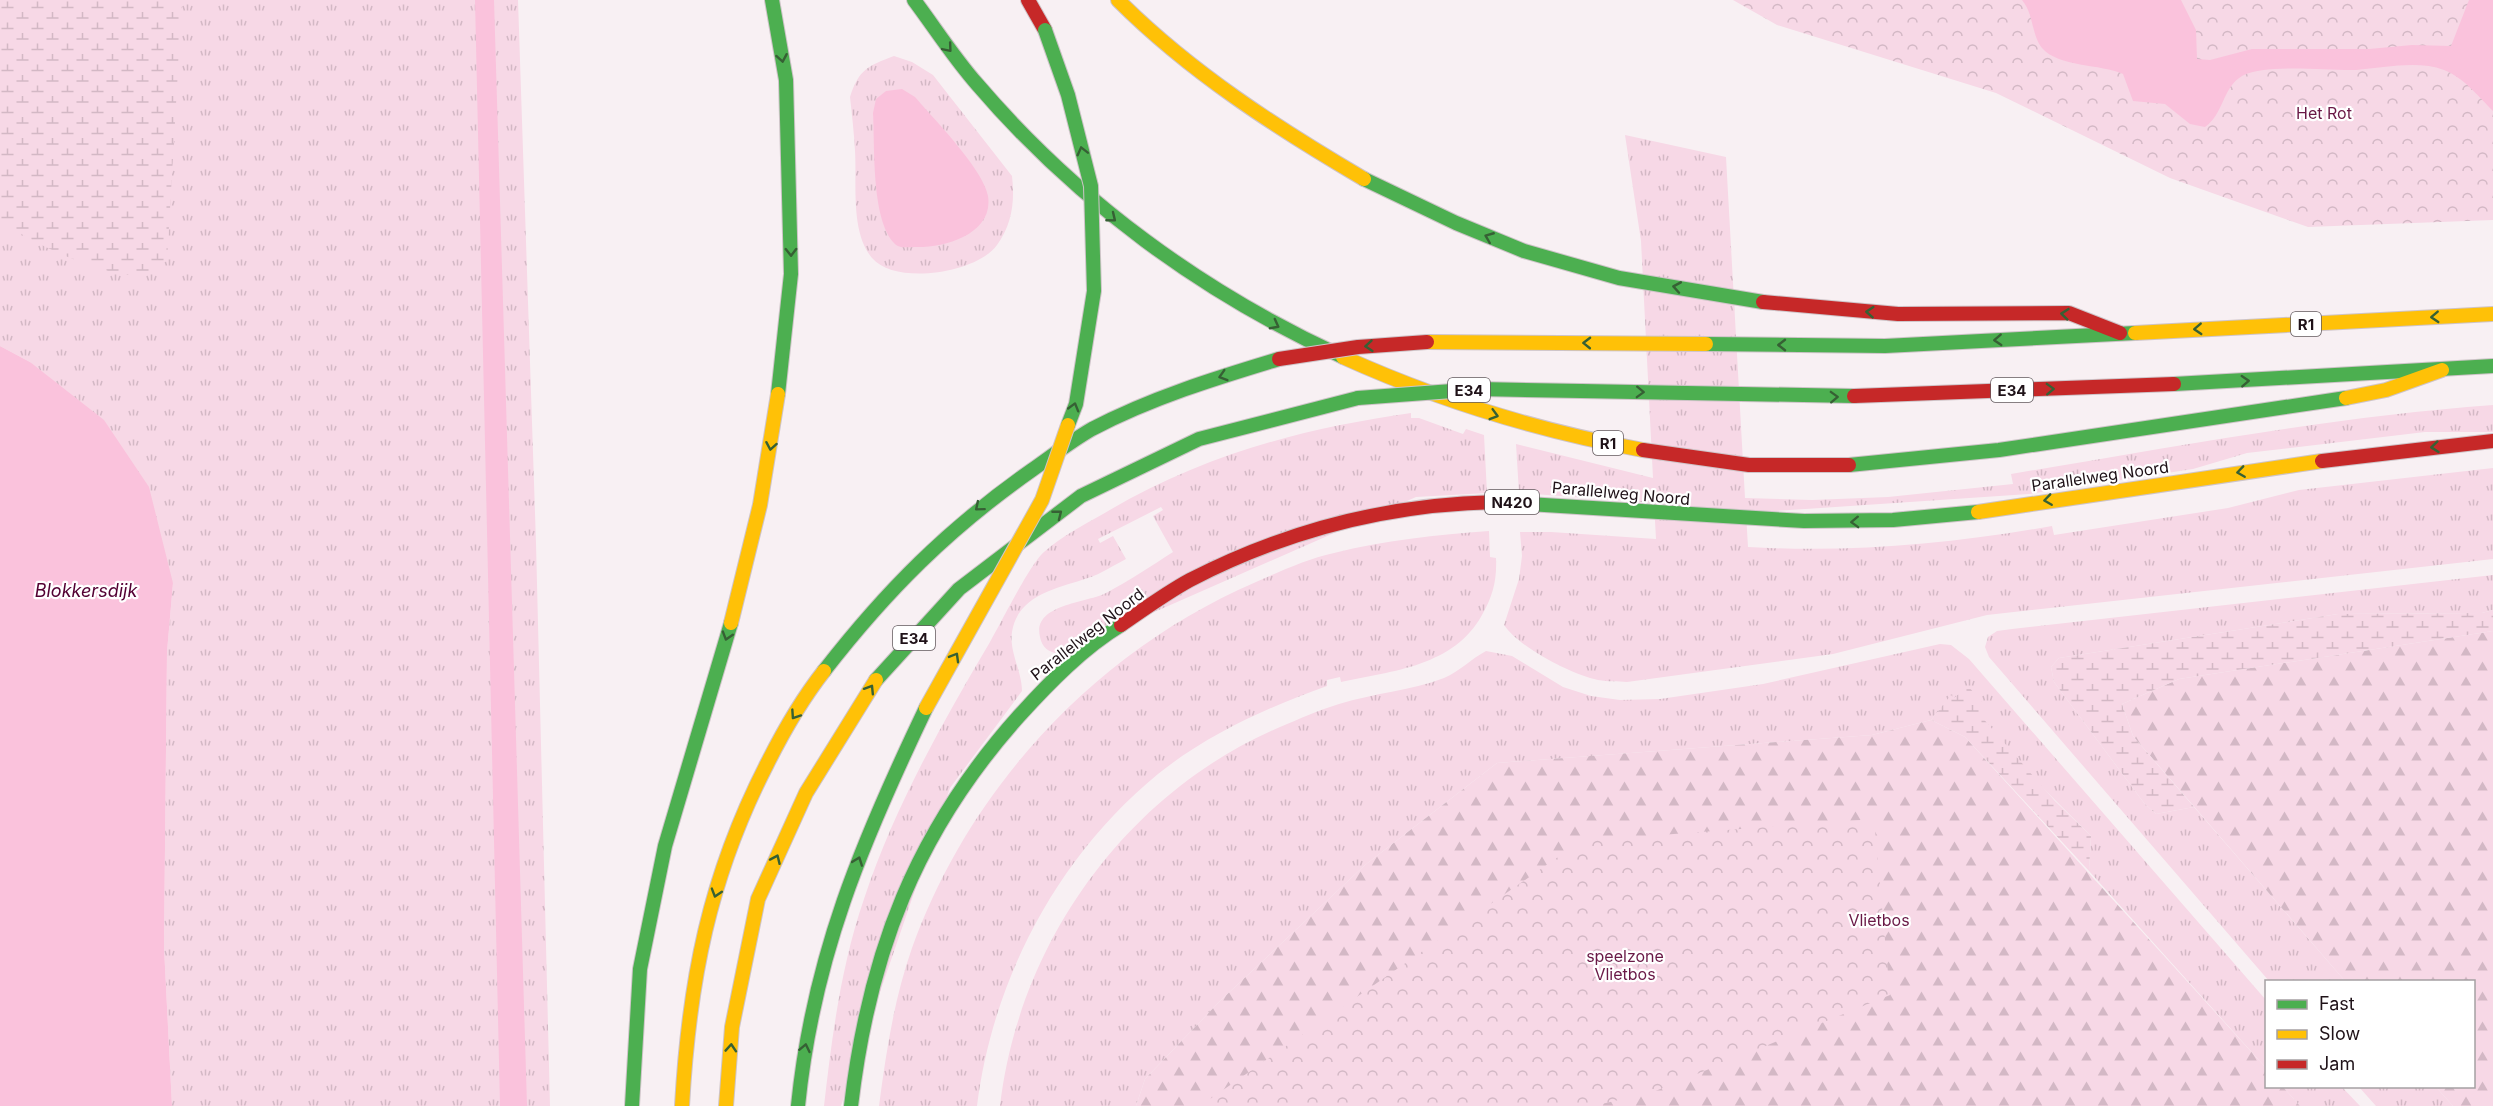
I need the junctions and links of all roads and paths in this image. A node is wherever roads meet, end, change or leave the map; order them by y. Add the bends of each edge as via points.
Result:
1 (772, 0) edge
2 (914, 0) edge
3 (1028, 0) edge
4 (1118, 0) edge
5 (2493, 314) edge
6 (2120, 333) junction
7 (2493, 366) edge
8 (2442, 370) junction
9 (2493, 441) edge
10 (632, 1106) edge
11 (682, 1106) edge
12 (726, 1106) edge
13 (798, 1106) edge
14 (851, 1106) edge

1 -> 10 highway via 786,80 791,274 776,412 760,505 734,613 665,846 640,969
2 -> 8 highway, R1 via 936,32 1049,162 1113,219 1163,255 1240,307 1313,346 1424,392 1539,428 1701,460 1769,466 1837,465 2017,448 2381,392
13 -> 3 highway, bridge via 800,1072 828,944 873,818 926,708 1042,500 1076,404 1094,291 1091,186 1068,95 1045,30
6 -> 4 highway via 2069,313 1898,314 1788,306 1619,278 1524,251 1372,184 1295,139 1220,87
5 -> 6 highway, R1
6 -> 11 highway, bridge via 1885,346 1427,342 1358,347 1279,359 1187,387 1094,429 983,502 910,567 837,653 778,741 734,835 703,936 686,1034
7 - 8 highway, R1
12 -> 8 highway, E34, bridge via 732,1027 758,900 806,793 880,674 959,590 1081,496 1199,439 1358,398 1479,389 1817,397
9 -> 14 highway, Parallelweg Noord / N420 via 2368,454 1900,520 1802,522 1548,503 1440,505 1349,519 1290,535 1225,562 1135,613 1049,680 1004,730 962,785 925,847 896,910 874,974 858,1042

